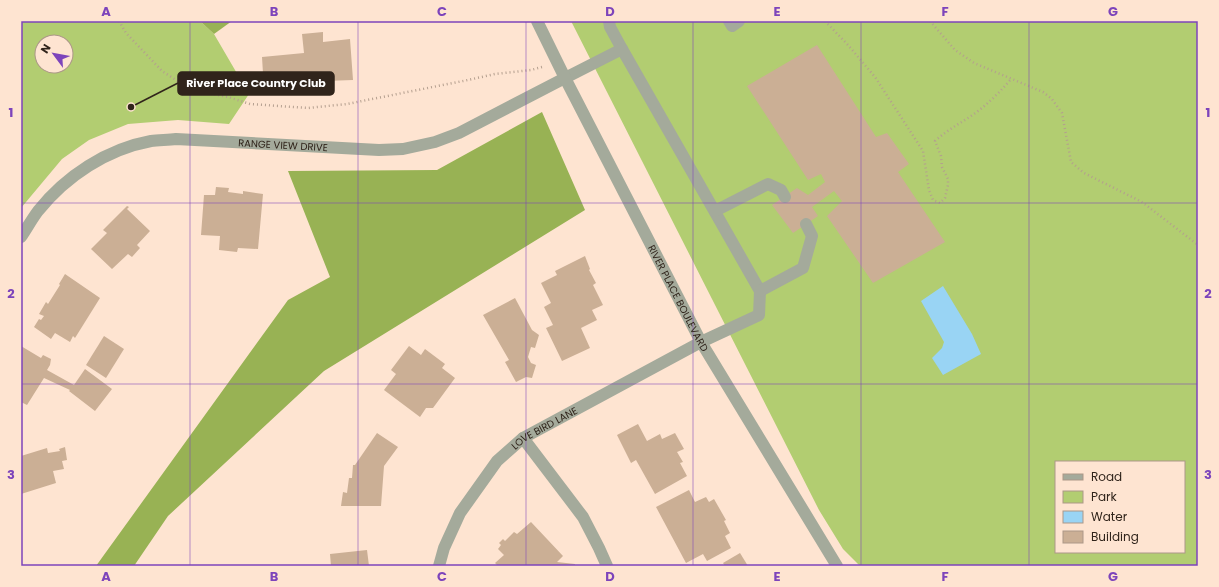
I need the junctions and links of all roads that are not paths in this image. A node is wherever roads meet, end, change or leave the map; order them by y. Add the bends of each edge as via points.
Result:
1 (537, 21) edge
2 (609, 21) edge
3 (729, 21) edge
4 (739, 21) edge
5 (622, 49) junction
6 (565, 78) junction
7 (785, 196) dead end
8 (715, 211) junction
9 (806, 224) dead end
10 (21, 237) edge
11 (760, 291) junction
12 (701, 342) junction
13 (523, 438) junction
14 (439, 566) edge
15 (607, 566) edge
16 (837, 566) edge

1 - 6 street, RIVER PLACE BOULEVARD
2 - 5 street
3 - 4 street via 732,26
5 - 6 street, RANGE VIEW DRIVE
5 - 8 street
6 - 10 street, RANGE VIEW DRIVE via 459,133 435,142 403,149 379,150 176,139 150,141 122,149 74,175 38,211
6 - 12 street, RIVER PLACE BOULEVARD
7 - 8 street via 782,190 768,184
8 - 11 street
9 - 11 street via 812,236 803,268
11 - 12 street, LOVE BIRD LANE via 759,315
12 - 13 street, LOVE BIRD LANE
12 - 16 street, RIVER PLACE BOULEVARD
13 - 14 street, LOVE BIRD LANE via 497,462 460,513
13 - 15 street via 582,518

